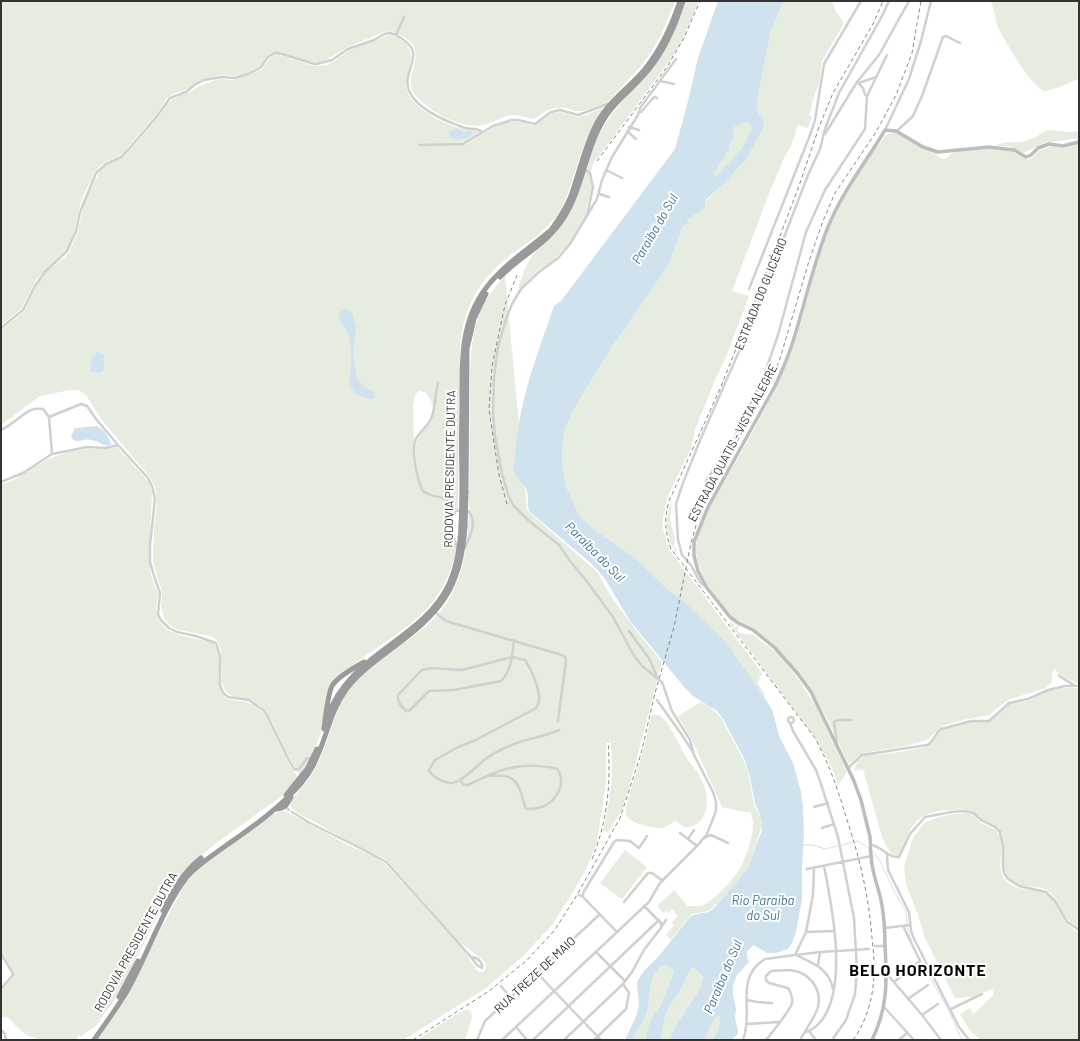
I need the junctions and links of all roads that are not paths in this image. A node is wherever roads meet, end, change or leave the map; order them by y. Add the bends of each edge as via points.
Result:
1 (680, 1) edge
2 (683, 1) edge
3 (861, 1) edge
4 (889, 1) edge
5 (909, 1) edge
6 (931, 1) edge
7 (404, 17) dead end
8 (396, 35) junction
9 (960, 43) dead end
10 (887, 55) dead end
11 (676, 59) dead end
12 (876, 77) junction
13 (660, 80) junction
14 (858, 82) junction
15 (674, 84) dead end
16 (866, 96) junction
17 (657, 98) dead end
18 (611, 104) junction
19 (639, 112) junction
20 (629, 127) junction
21 (639, 130) dead end
22 (885, 130) junction
23 (627, 131) junction
24 (896, 131) junction
25 (482, 132) junction
26 (822, 138) junction
27 (636, 139) dead end
28 (1079, 142) edge
29 (419, 145) dead end
30 (584, 168) junction
31 (606, 170) junction
32 (622, 178) dead end
33 (598, 194) junction
34 (609, 198) dead end
35 (586, 218) junction
36 (749, 289) dead end
37 (1, 328) edge
38 (438, 382) dead end
39 (49, 417) junction
40 (1, 430) edge
41 (118, 445) junction
42 (52, 454) junction
43 (706, 481) dead end
44 (1, 482) edge
45 (464, 493) junction
46 (456, 511) junction
47 (461, 552) junction
48 (707, 588) junction
49 (435, 612) junction
50 (629, 631) dead end
51 (514, 640) junction
52 (375, 656) junction
53 (512, 657) junction
54 (1059, 676) dead end
55 (657, 678) junction
56 (1074, 686) junction
57 (1079, 686) edge
58 (657, 700) dead end
59 (851, 720) dead end
60 (558, 721) dead end
61 (790, 723) dead end
62 (324, 729) junction
63 (558, 730) dead end
64 (837, 744) junction
65 (694, 755) junction
66 (312, 759) junction
67 (848, 768) junction
68 (489, 776) junction
69 (460, 780) junction
70 (293, 792) junction
71 (828, 804) junction
72 (814, 807) dead end
73 (275, 809) junction
74 (289, 810) junction
75 (834, 824) junction
76 (822, 828) dead end
77 (694, 830) dead end
78 (680, 833) dead end
79 (647, 836) dead end
80 (688, 839) junction
81 (703, 840) junction
82 (728, 843) dead end
83 (697, 846) junction
84 (871, 846) junction
85 (887, 854) junction
86 (871, 855) junction
87 (843, 862) junction
88 (824, 866) junction
89 (814, 868) junction
90 (807, 869) dead end
91 (663, 881) junction
92 (579, 895) dead end
93 (583, 897) junction
94 (624, 902) dead end
95 (644, 906) junction
96 (600, 914) junction
97 (666, 920) dead end
98 (660, 921) junction
99 (907, 925) junction
100 (661, 926) junction
101 (884, 928) junction
102 (1079, 930) edge
103 (834, 931) junction
104 (617, 932) junction
105 (806, 932) junction
106 (875, 946) dead end
107 (886, 946) junction
108 (869, 949) dead end
109 (856, 950) junction
110 (836, 951) junction
111 (596, 952) junction
112 (820, 952) junction
113 (1, 954) edge
114 (795, 955) junction
115 (472, 957) junction
116 (3, 958) junction
117 (1, 961) edge
118 (818, 965) junction
119 (610, 967) junction
120 (537, 973) junction
121 (887, 974) junction
122 (894, 982) junction
123 (624, 983) junction
124 (928, 985) dead end
125 (501, 986) dead end
126 (1, 990) edge
127 (554, 991) junction
128 (833, 994) junction
129 (982, 994) dead end
130 (510, 997) junction
131 (908, 999) junction
132 (747, 1000) junction
133 (772, 1003) dead end
134 (938, 1004) dead end
135 (570, 1006) junction
136 (884, 1007) junction
137 (951, 1009) junction
138 (922, 1015) junction
139 (811, 1020) junction
140 (584, 1021) junction
141 (779, 1022) junction
142 (747, 1024) junction
143 (816, 1026) junction
144 (516, 1027) junction
145 (1, 1030) edge
146 (804, 1032) junction
147 (809, 1032) junction
148 (907, 1033) junction
149 (598, 1037) junction
150 (6, 1040) edge
151 (90, 1040) edge
152 (94, 1040) edge
153 (477, 1040) edge
154 (502, 1040) edge
155 (527, 1040) edge
156 (533, 1040) edge
157 (564, 1040) edge
158 (594, 1040) edge
159 (601, 1040) edge
160 (743, 1040) edge
161 (766, 1040) edge
162 (800, 1040) edge
163 (816, 1040) edge
164 (832, 1040) edge
165 (872, 1040) edge
166 (899, 1040) edge
167 (914, 1040) edge
168 (941, 1040) edge
169 (969, 1040) edge

1 - 18 highway, RODOVIA PRESIDENTE DUTRA via 657,51
2 - 30 highway, RODOVIA PRESIDENTE DUTRA via 660,55 644,76 615,104 599,127
3 - 36 street via 824,64 810,136
4 - 26 street, ESTRADA DO GLICÉRIO via 839,93
5 - 14 street via 879,55
6 - 22 street via 909,79
7 - 8 street
8 - 25 street via 409,43 413,50 408,82 409,92 415,100 436,116
8 - 37 street via 384,34 348,49 332,60 316,64 275,54 268,57 260,68 248,74 235,78 204,80 186,92 170,98 129,149 96,173 67,252 45,272 23,310
9 - 24 street via 943,37 913,116
10 - 12 street
11 - 13 street
12 - 14 street
12 - 16 street
13 - 15 street
13 - 19 street
14 - 16 street
14 - 26 street
16 - 43 street via 865,129 825,190 806,232 778,335 763,378 734,438
17 - 19 street via 654,97
18 - 25 street via 578,115 560,110 551,112 535,124 512,120
18 - 45 highway, RODOVIA PRESIDENTE DUTRA via 592,133 561,216 550,230 496,276 480,296 470,316 462,352
19 - 20 street
20 - 21 street
20 - 23 street
22 - 24 street
22 - 48 street, ESTRADA QUATIS - VISTA ALEGRE via 831,220 784,368 700,526 694,542 694,556
23 - 27 street
23 - 31 street
24 - 28 street via 935,151 989,147 1014,150 1026,157 1049,144 1063,146
25 - 29 street via 463,144
26 - 48 street, ESTRADA DO GLICÉRIO via 820,150 748,331 700,438 676,504 678,540 682,555
30 - 35 street via 590,173 593,187
30 - 45 highway, RODOVIA PRESIDENTE DUTRA via 573,201 558,227 494,283 483,298 474,319 467,356
31 - 32 street
31 - 33 street
33 - 34 street
33 - 35 street
35 - 55 street via 558,258 521,289 506,319 498,347 494,376 495,437 502,474 513,505 559,545 613,617 632,654
38 - 46 street via 431,418 416,440 414,450 423,491 446,499
39 - 40 street via 43,409 34,409
39 - 41 street via 81,404 85,405
39 - 42 street
41 - 42 street via 106,448 87,447
41 - 66 street via 148,478 154,493 150,562 160,593 160,619 177,632 216,642 220,656 220,685 223,693 228,697 248,700 263,710 294,769 300,768 307,758
42 - 44 street via 23,473
45 - 47 highway, RODOVIA PRESIDENTE DUTRA, bridge
46 - 47 street via 451,522
46 - 47 street via 467,511 474,520 473,529
47 - 49 highway, RODOVIA PRESIDENTE DUTRA via 454,582
47 - 52 highway, RODOVIA PRESIDENTE DUTRA via 448,586 432,609
48 - 64 street, ESTRADA QUATIS - VISTA ALEGRE via 734,620 753,630 786,660 811,692
49 - 51 street via 446,621
49 - 70 highway, RODOVIA PRESIDENTE DUTRA via 418,629 371,664 351,684 337,704 313,766
50 - 55 street via 650,660
51 - 53 street
51 - 60 street via 565,657
52 - 62 highway, RODOVIA PRESIDENTE DUTRA via 352,676 339,692
52 - 62 highway via 340,678 332,687
53 - 53 street via 511,666 500,681 454,690 429,691 406,711 397,698 422,670 462,670
53 - 69 street via 525,660 532,670 539,703 536,708 434,760 429,770 430,774 452,783
54 - 56 street
55 - 65 street via 662,682 672,711 690,740
56 - 57 street
56 - 67 street via 1045,690 1028,700 1009,703 989,721 971,720 941,729 927,745 862,755
58 - 65 street
59 - 64 street via 834,722
61 - 71 street via 792,731 816,770
62 - 66 highway, RODOVIA PRESIDENTE DUTRA
63 - 69 street via 514,744 488,757
64 - 67 street, ESTRADA QUATIS - VISTA ALEGRE
65 - 81 street via 713,792 716,805 714,818
66 - 151 highway, RODOVIA PRESIDENTE DUTRA via 296,784 273,807 188,870 170,898 120,996
67 - 84 street, ESTRADA QUATIS - VISTA ALEGRE via 859,794
68 - 68 street via 510,768 546,766 557,769 562,775 562,783 557,795 547,805 526,809 515,781 505,776
68 - 69 street via 468,785 464,785
70 - 73 highway, RODOVIA PRESIDENTE DUTRA
70 - 74 highway
71 - 72 street
71 - 75 street
73 - 74 highway
73 - 152 highway, RODOVIA PRESIDENTE DUTRA via 204,861 187,878 171,902 127,991
74 - 115 street via 386,862
75 - 76 street
75 - 87 street
77 - 80 street
78 - 80 street
79 - 93 street via 639,848 630,841 616,841 583,892
80 - 83 street
81 - 82 street via 711,835
81 - 83 street
83 - 91 street
84 - 85 street via 879,846
84 - 86 street, ESTRADA QUATIS - VISTA ALEGRE
85 - 99 street via 888,870 909,912
85 - 102 street via 899,857 910,834 925,817 951,812 973,813 1000,832 1004,845 1003,869 1008,879 1019,886 1046,892 1066,922
86 - 87 street
86 - 101 street, ESTRADA QUATIS - VISTA ALEGRE
87 - 88 street
87 - 109 street via 854,914
88 - 89 street
88 - 103 street
89 - 90 street
89 - 105 street via 813,895
91 - 94 street via 648,873
91 - 95 street
92 - 93 street
93 - 96 street
95 - 98 street
95 - 104 street
96 - 104 street
96 - 120 street, RUA TREZE DE MAIO
97 - 100 street
98 - 100 street
98 - 119 street
99 - 101 street
99 - 122 street via 920,961
99 - 137 street
100 - 123 street
101 - 107 street, ESTRADA QUATIS - VISTA ALEGRE
103 - 105 street
103 - 110 street
104 - 111 street
105 - 114 street
106 - 107 street
107 - 121 street, ESTRADA QUATIS - VISTA ALEGRE
108 - 109 street
109 - 110 street
109 - 164 street via 857,975 854,999 846,1020
110 - 112 street
110 - 128 street
111 - 119 street
111 - 127 street
112 - 114 street
112 - 118 street
113 - 116 street
114 - 118 street
114 - 132 street via 766,958 761,961 748,976
115 - 115 street via 477,965 482,968 478,959
116 - 117 street
116 - 126 street via 13,976
118 - 128 street via 829,977
119 - 123 street
119 - 135 street
120 - 127 street
120 - 130 street, RUA TREZE DE MAIO
121 - 122 street
121 - 136 street, ESTRADA QUATIS - VISTA ALEGRE
122 - 131 street
123 - 140 street
123 - 149 street via 629,992 627,1007
124 - 131 street
125 - 130 street
127 - 135 street
127 - 144 street
128 - 143 street via 826,1012
129 - 137 street
130 - 153 street, RUA TREZE DE MAIO via 485,1021
131 - 138 street
132 - 133 street
132 - 142 street
134 - 138 street
135 - 140 street
135 - 156 street
136 - 148 street
136 - 165 street, ESTRADA QUATIS - VISTA ALEGRE
137 - 169 street
138 - 168 street
139 - 141 street via 817,1009 818,1000 817,990 812,982 795,971 771,971 766,976 767,982 788,988 792,1002
139 - 143 street
139 - 146 street
140 - 149 street
140 - 157 street
141 - 142 street
141 - 161 street
142 - 160 street
143 - 147 street
144 - 154 street
144 - 155 street
145 - 150 street
146 - 147 street
146 - 162 street
147 - 163 street
148 - 166 street
148 - 167 street
149 - 158 street
149 - 159 street

